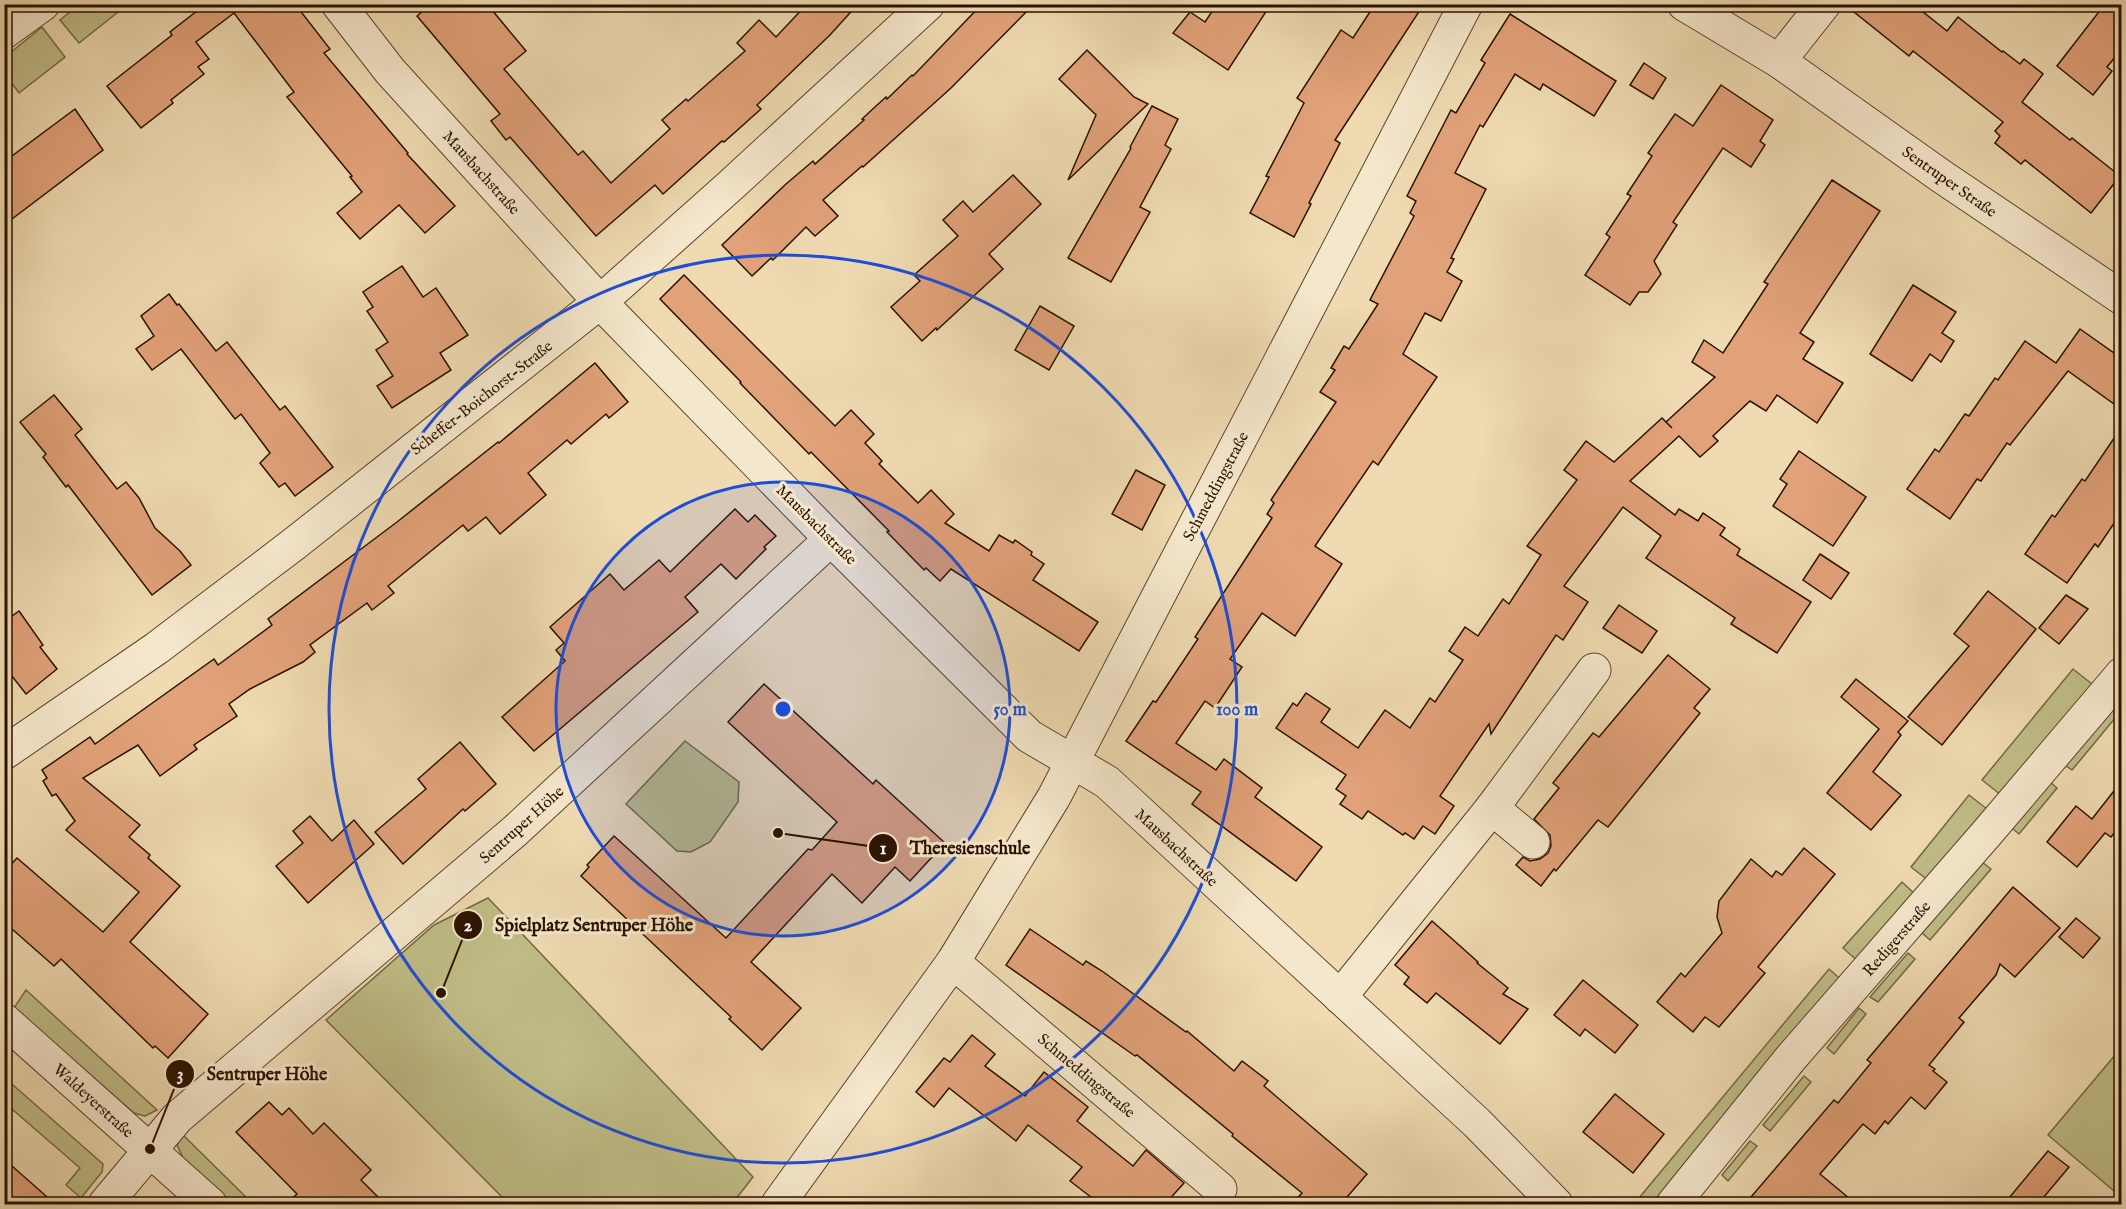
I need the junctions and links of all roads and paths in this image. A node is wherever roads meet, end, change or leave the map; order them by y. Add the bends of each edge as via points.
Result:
1 (43, 4) edge
2 (338, 4) edge
3 (928, 4) edge
4 (1466, 4) edge
5 (1684, 4) edge
6 (1824, 4) edge
7 (4, 32) edge
8 (1779, 61) junction
9 (2121, 298) edge
10 (600, 302) junction
11 (831, 539) junction
12 (1594, 670) dead end
13 (2121, 674) edge
14 (4, 753) edge
15 (1074, 762) junction
16 (1492, 808) junction
17 (1533, 843) dead end
18 (954, 962) junction
19 (1340, 997) junction
20 (4, 1020) edge
21 (150, 1149) junction
22 (1220, 1189) dead end
23 (105, 1204) edge
24 (210, 1204) edge
25 (778, 1204) edge
26 (1556, 1204) edge
27 (1673, 1204) edge

1 - 7 street
2 - 10 street, Mausbachstraße via 390,71
3 - 10 street, Scheffer-Boichorst-Straße
4 - 15 street, Schmeddingstraße
5 - 8 street, Sentruper Straße
6 - 8 street
8 - 9 street, Sentruper Straße
10 - 11 street, Mausbachstraße
10 - 14 street, Scheffer-Boichorst-Straße via 294,544 148,654
11 - 15 street, Mausbachstraße via 1029,736
11 - 21 street, Sentruper Höhe via 515,831 177,1118
12 - 16 street
13 - 27 street, Redigerstraße via 1790,1059
15 - 18 street, Schmeddingstraße
15 - 19 street, Mausbachstraße via 1107,782
16 - 17 street
16 - 19 street
18 - 22 street, Schmeddingstraße
18 - 25 street, Schmeddingstraße
19 - 26 street, Mausbachstraße via 1477,1123
20 - 21 street, Waldeyerstraße
21 - 23 street, Sentruper Höhe
21 - 24 street, Waldeyerstraße

